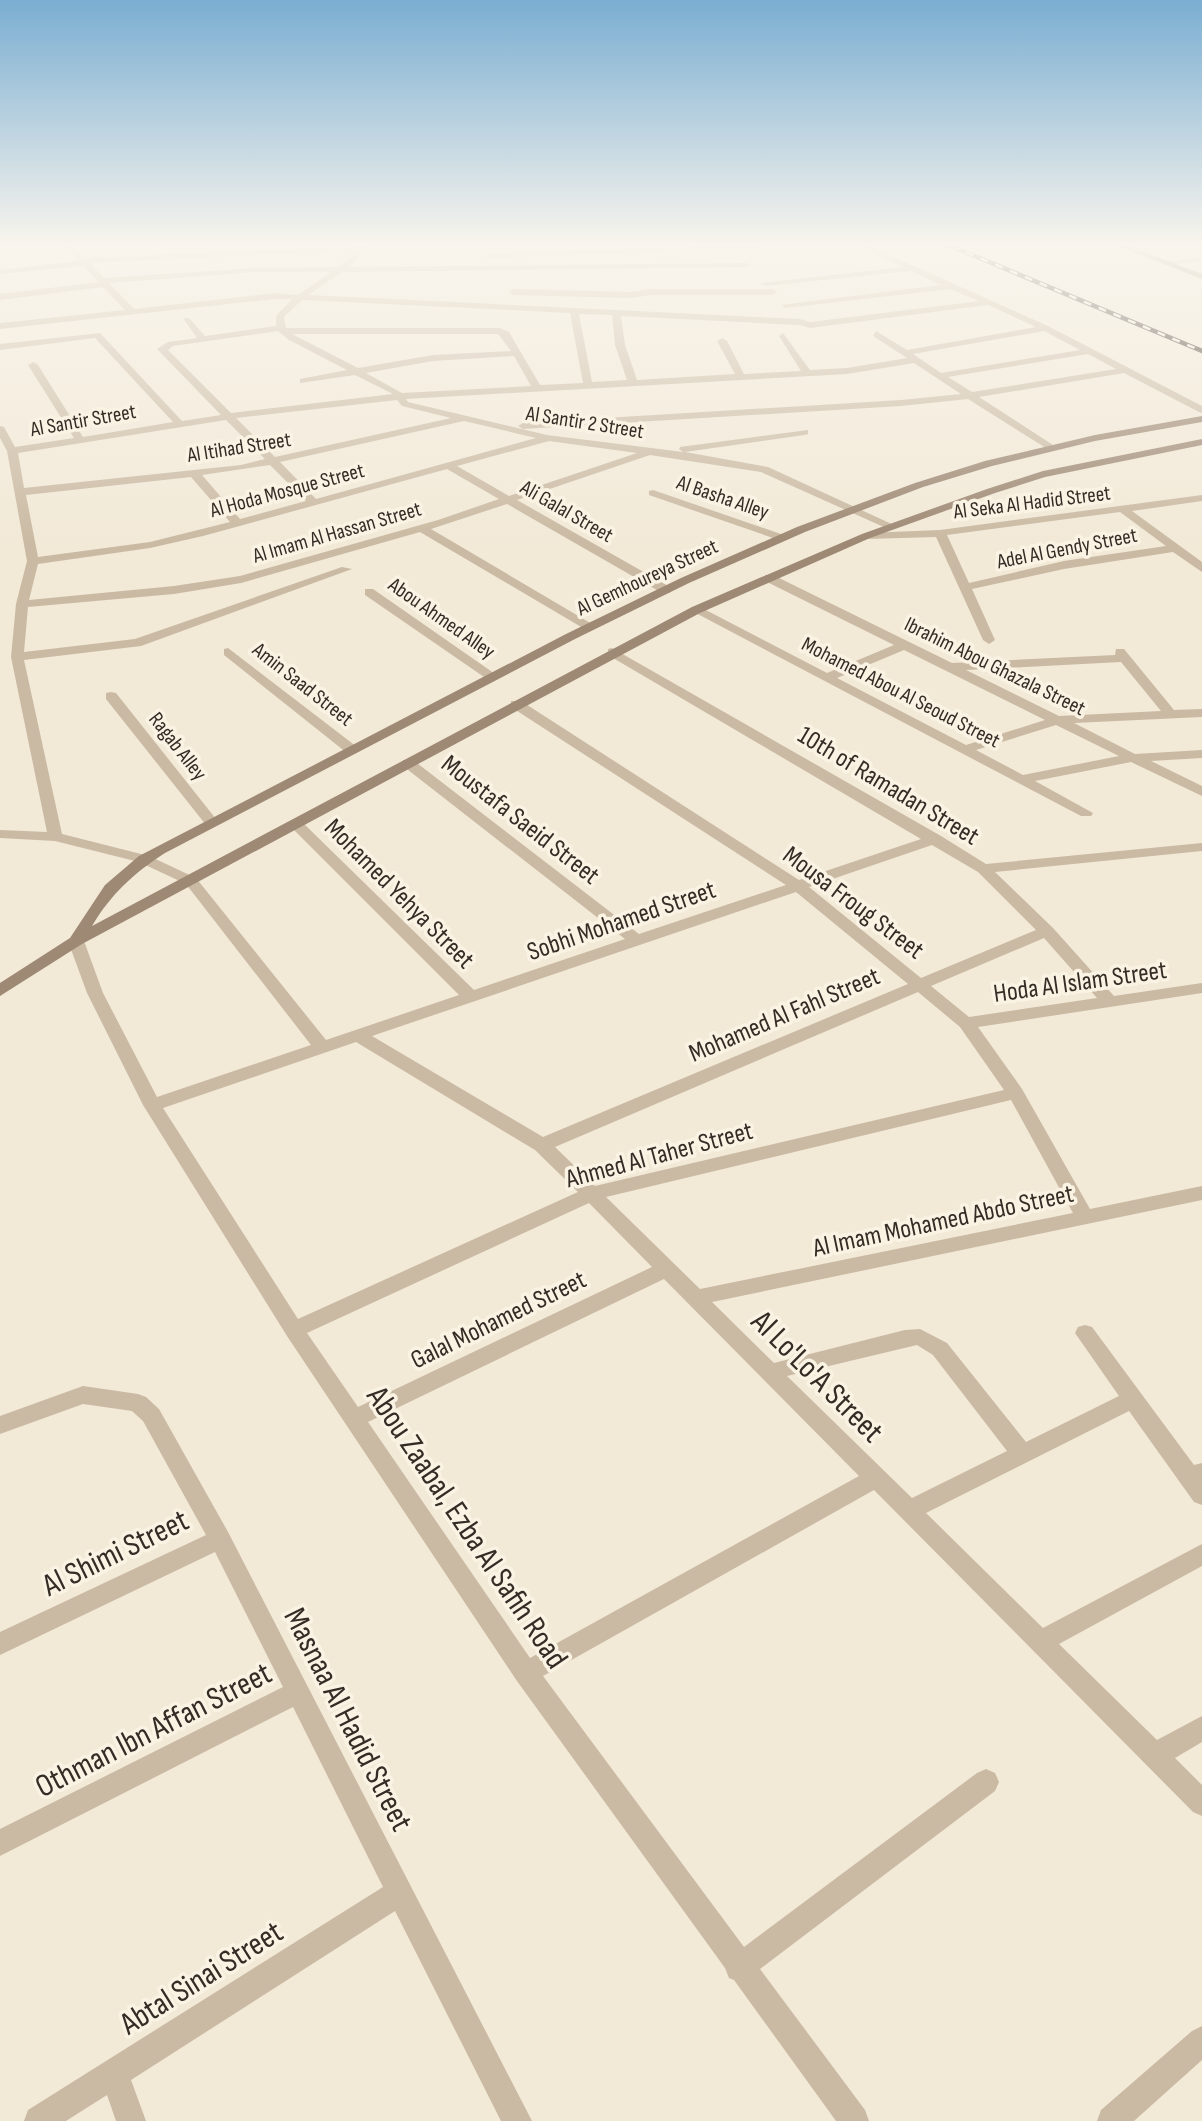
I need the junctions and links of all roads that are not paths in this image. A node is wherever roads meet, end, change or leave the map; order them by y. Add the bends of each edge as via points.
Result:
1 (106, 345) edge
2 (174, 345) edge
3 (308, 345) edge
4 (512, 345) edge
5 (581, 345) edge
6 (620, 345) edge
7 (724, 345) edge
8 (789, 345) edge
9 (892, 345) edge
10 (963, 345) edge
11 (1078, 345) edge
12 (1090, 351) junction
13 (516, 353) junction
14 (909, 356) junction
15 (33, 365) dead end
16 (352, 370) junction
17 (1125, 370) junction
18 (807, 373) junction
19 (938, 376) junction
20 (741, 377) junction
21 (303, 381) dead end
22 (634, 383) junction
23 (588, 385) junction
24 (537, 388) junction
25 (402, 396) junction
26 (967, 396) junction
27 (1202, 410) edge
28 (231, 416) junction
29 (463, 418) junction
30 (1202, 419) edge
31 (180, 424) junction
32 (503, 428) junction
33 (804, 432) dead end
34 (547, 438) junction
35 (80, 439) junction
36 (4, 441) edge
37 (1202, 442) edge
38 (1049, 447) junction
39 (656, 452) junction
40 (274, 461) junction
41 (449, 466) junction
42 (195, 474) junction
43 (19, 492) junction
44 (653, 494) dead end
45 (1202, 498) edge
46 (509, 500) junction
47 (1187, 501) junction
48 (314, 503) junction
49 (856, 509) junction
50 (1124, 510) junction
51 (1202, 511) edge
52 (238, 524) junction
53 (890, 526) junction
54 (422, 528) junction
55 (940, 533) junction
56 (866, 536) junction
57 (780, 537) junction
58 (1177, 548) junction
59 (33, 561) junction
60 (1202, 568) edge
61 (346, 569) dead end
62 (769, 578) junction
63 (965, 587) junction
64 (666, 590) junction
65 (369, 592) dead end
66 (22, 604) junction
67 (696, 610) junction
68 (588, 627) junction
69 (989, 640) dead end
70 (904, 645) junction
71 (228, 652) dead end
72 (612, 652) junction
73 (17, 657) junction
74 (950, 667) junction
75 (492, 677) junction
76 (829, 677) junction
77 (111, 695) dead end
78 (516, 704) junction
79 (1202, 713) edge
80 (1171, 715) junction
81 (1058, 720) junction
82 (967, 748) junction
83 (352, 750) junction
84 (1202, 754) edge
85 (1133, 758) junction
86 (408, 763) junction
87 (1023, 779) junction
88 (1202, 792) edge
89 (1086, 813) dead end
90 (211, 822) junction
91 (296, 824) junction
92 (0, 834) edge
93 (55, 837) junction
94 (936, 839) junction
95 (1202, 846) edge
96 (144, 859) junction
97 (983, 869) junction
98 (191, 881) junction
99 (798, 886) junction
100 (1047, 931) junction
101 (637, 940) junction
102 (76, 941) junction
103 (921, 985) junction
104 (1202, 988) edge
105 (0, 991) edge
106 (471, 997) junction
107 (1109, 1001) junction
108 (966, 1023) junction
109 (357, 1035) junction
110 (322, 1047) junction
111 (1016, 1093) junction
112 (152, 1105) junction
113 (542, 1145) junction
114 (1202, 1193) edge
115 (591, 1194) junction
116 (1085, 1217) junction
117 (666, 1269) junction
118 (695, 1298) junction
119 (294, 1330) junction
120 (1085, 1333) dead end
121 (770, 1373) junction
122 (1133, 1399) junction
123 (354, 1419) junction
124 (0, 1425) edge
125 (1022, 1454) junction
126 (1195, 1474) edge
127 (876, 1478) junction
128 (1202, 1495) edge
129 (908, 1511) junction
130 (220, 1539) junction
131 (1202, 1554) edge
132 (1040, 1642) junction
133 (0, 1644) edge
134 (526, 1673) junction
135 (298, 1692) junction
136 (1202, 1728) edge
137 (1154, 1756) junction
138 (986, 1782) dead end
139 (1202, 1803) edge
140 (0, 1843) edge
141 (400, 1892) junction
142 (739, 1968) junction
143 (1202, 2041) edge
144 (114, 2073) junction
145 (39, 2121) edge
146 (131, 2121) edge
147 (517, 2121) edge
148 (854, 2121) edge
149 (1112, 2121) edge

1 - 31 street
2 - 28 street via 162,347
3 - 16 street, Al Santir 2 Street
4 - 13 street
5 - 23 street
6 - 22 street
7 - 20 street
8 - 18 street
9 - 14 street
10 - 14 street, Al Santir Street
11 - 12 street
12 - 17 street
12 - 19 street
13 - 16 street via 433,358
13 - 24 street
14 - 18 street, Al Santir Street via 847,371
14 - 19 street
15 - 35 street
16 - 21 street
16 - 25 street, Al Santir 2 Street
17 - 26 street
17 - 27 street
18 - 20 street, Al Santir Street
19 - 26 street
20 - 22 street, Al Santir Street
22 - 23 street, Al Santir Street
23 - 24 street, Al Santir Street
24 - 25 street, Al Santir Street
25 - 28 street, Al Santir Street
25 - 29 street, Al Santir 2 Street via 410,406
26 - 32 street
26 - 38 street
28 - 31 street, Al Santir Street
28 - 40 street
29 - 32 street, Al Santir 2 Street
29 - 40 street, Al Itihad Street
30 - 38 main road, Al Gemhoureya Street
31 - 35 street, Al Santir Street
32 - 34 street, Al Santir 2 Street
33 - 39 street
34 - 39 street, Al Santir 2 Street
34 - 41 street, Al Hoda Mosque Street
35 - 36 street, Al Santir Street
36 - 43 street
37 - 53 main road, Al Gemhoureya Street via 1043,474
38 - 49 main road, Al Gemhoureya Street via 919,485
39 - 46 street, Al Imam Al Hassan Street
39 - 49 street, Al Santir 2 Street via 764,469
40 - 42 street, Al Itihad Street
40 - 48 street
41 - 46 street, Ali Galal Street
41 - 48 street, Al Hoda Mosque Street
42 - 43 street, Al Itihad Street
42 - 52 street
43 - 59 street
44 - 57 street, Al Basha Alley
45 - 47 street, Al Seka Al Hadid Street
46 - 54 street, Al Imam Al Hassan Street
46 - 64 street, Ali Galal Street
47 - 50 street, Al Seka Al Hadid Street
47 - 51 street
48 - 52 street, Al Hoda Mosque Street
49 - 53 street, Al Santir 2 Street
49 - 57 main road, Al Gemhoureya Street
50 - 55 street, Al Seka Al Hadid Street
50 - 58 street
52 - 59 street, Al Hoda Mosque Street via 150,545
53 - 56 main road, Al Gemhoureya Street
54 - 66 street, Al Imam Al Hassan Street via 241,579
54 - 68 street
55 - 56 street, Al Seka Al Hadid Street
55 - 63 street
56 - 62 main road, Al Gemhoureya Street
57 - 64 main road, Al Gemhoureya Street
58 - 60 street
58 - 63 street, Adel Al Gendy Street via 1064,565
59 - 66 street
61 - 73 street via 137,643
62 - 67 main road, Al Gemhoureya Street
62 - 70 street, Ibrahim Abou Ghazala Street
63 - 69 street
64 - 68 main road, Al Gemhoureya Street
65 - 75 street, Abou Ahmed Alley
66 - 73 street
67 - 72 main road, Al Gemhoureya Street
67 - 76 street, Mohamed Abou Al Seoud Street
68 - 75 main road, Al Gemhoureya Street
70 - 74 street, Ibrahim Abou Ghazala Street
70 - 76 street
71 - 83 street, Amin Saad Street
72 - 78 main road, Al Gemhoureya Street
72 - 94 street, 10th of Ramadan Street
73 - 93 street
74 - 80 street via 1122,655
74 - 81 street, Ibrahim Abou Ghazala Street
75 - 83 main road, Al Gemhoureya Street
76 - 82 street, Mohamed Abou Al Seoud Street
77 - 90 street, Ragab Alley
78 - 86 main road, Al Gemhoureya Street
78 - 99 street, Mousa Froug Street
79 - 80 street
80 - 81 street
81 - 82 street
81 - 85 street, Ibrahim Abou Ghazala Street
82 - 87 street, Mohamed Abou Al Seoud Street
83 - 90 main road, Al Gemhoureya Street
84 - 85 street
85 - 87 street
85 - 88 street, Ibrahim Abou Ghazala Street
86 - 91 main road, Al Gemhoureya Street
86 - 101 street, Moustafa Saeid Street
87 - 89 street, Mohamed Abou Al Seoud Street
90 - 96 main road, Al Gemhoureya Street
91 - 98 main road, Al Gemhoureya Street
91 - 106 street, Mohamed Yehya Street
92 - 93 street
93 - 96 street
94 - 97 street, 10th of Ramadan Street
94 - 99 street, Sobhi Mohamed Street
95 - 97 street
96 - 98 street
96 - 102 main road, Al Gemhoureya Street via 98,900
97 - 100 street, 10th of Ramadan Street
98 - 102 main road, Al Gemhoureya Street
98 - 110 street
99 - 101 street, Sobhi Mohamed Street
99 - 103 street, Mousa Froug Street
100 - 103 street, Mohamed Al Fahl Street
100 - 107 street, 10th of Ramadan Street
101 - 106 street, Sobhi Mohamed Street
102 - 105 main road, Al Gemhoureya Street
102 - 112 street, Abou Zaabal, Ezba Al Safih Road via 95,993
103 - 108 street, Mousa Froug Street
103 - 113 street, Mohamed Al Fahl Street
104 - 107 street, Hoda Al Islam Street
106 - 109 street, Sobhi Mohamed Street
107 - 108 street, Hoda Al Islam Street
108 - 111 street, Mousa Froug Street
109 - 110 street, Sobhi Mohamed Street
109 - 113 street, Al Lo'Lo'A Street
110 - 112 street, Sobhi Mohamed Street
111 - 115 street, Ahmed Al Taher Street
111 - 116 street, Mousa Froug Street
112 - 119 street, Abou Zaabal, Ezba Al Safih Road
113 - 115 street, Al Lo'Lo'A Street
114 - 116 street, Al Imam Mohamed Abdo Street
115 - 117 street, Al Lo'Lo'A Street
115 - 119 street, Ahmed Al Taher Street
116 - 118 street, Al Imam Mohamed Abdo Street
117 - 118 street, Al Lo'Lo'A Street
117 - 123 street, Galal Mohamed Street
118 - 121 street, Al Lo'Lo'A Street
119 - 123 street, Abou Zaabal, Ezba Al Safih Road
120 - 122 street
121 - 125 street via 920,1337 940,1349
121 - 127 street, Al Lo'Lo'A Street
122 - 125 street
122 - 126 street
123 - 134 street, Abou Zaabal, Ezba Al Safih Road
124 - 130 street, Masnaa Al Hadid Street via 83,1395 138,1403 151,1415
125 - 129 street
126 - 128 street
127 - 129 street, Al Lo'Lo'A Street
127 - 134 street
129 - 132 street, Al Lo'Lo'A Street
130 - 133 street, Al Shimi Street
130 - 135 street, Masnaa Al Hadid Street
131 - 132 street
132 - 137 street, Al Lo'Lo'A Street
134 - 142 street, Abou Zaabal, Ezba Al Safih Road
135 - 140 street, Othman Ibn Affan Street
135 - 141 street, Masnaa Al Hadid Street
136 - 137 street
137 - 139 street, Al Lo'Lo'A Street
138 - 142 street
141 - 144 street, Abtal Sinai Street
141 - 147 street, Masnaa Al Hadid Street
142 - 148 street, Abou Zaabal, Ezba Al Safih Road
143 - 149 street
144 - 145 street, Abtal Sinai Street
144 - 146 street

